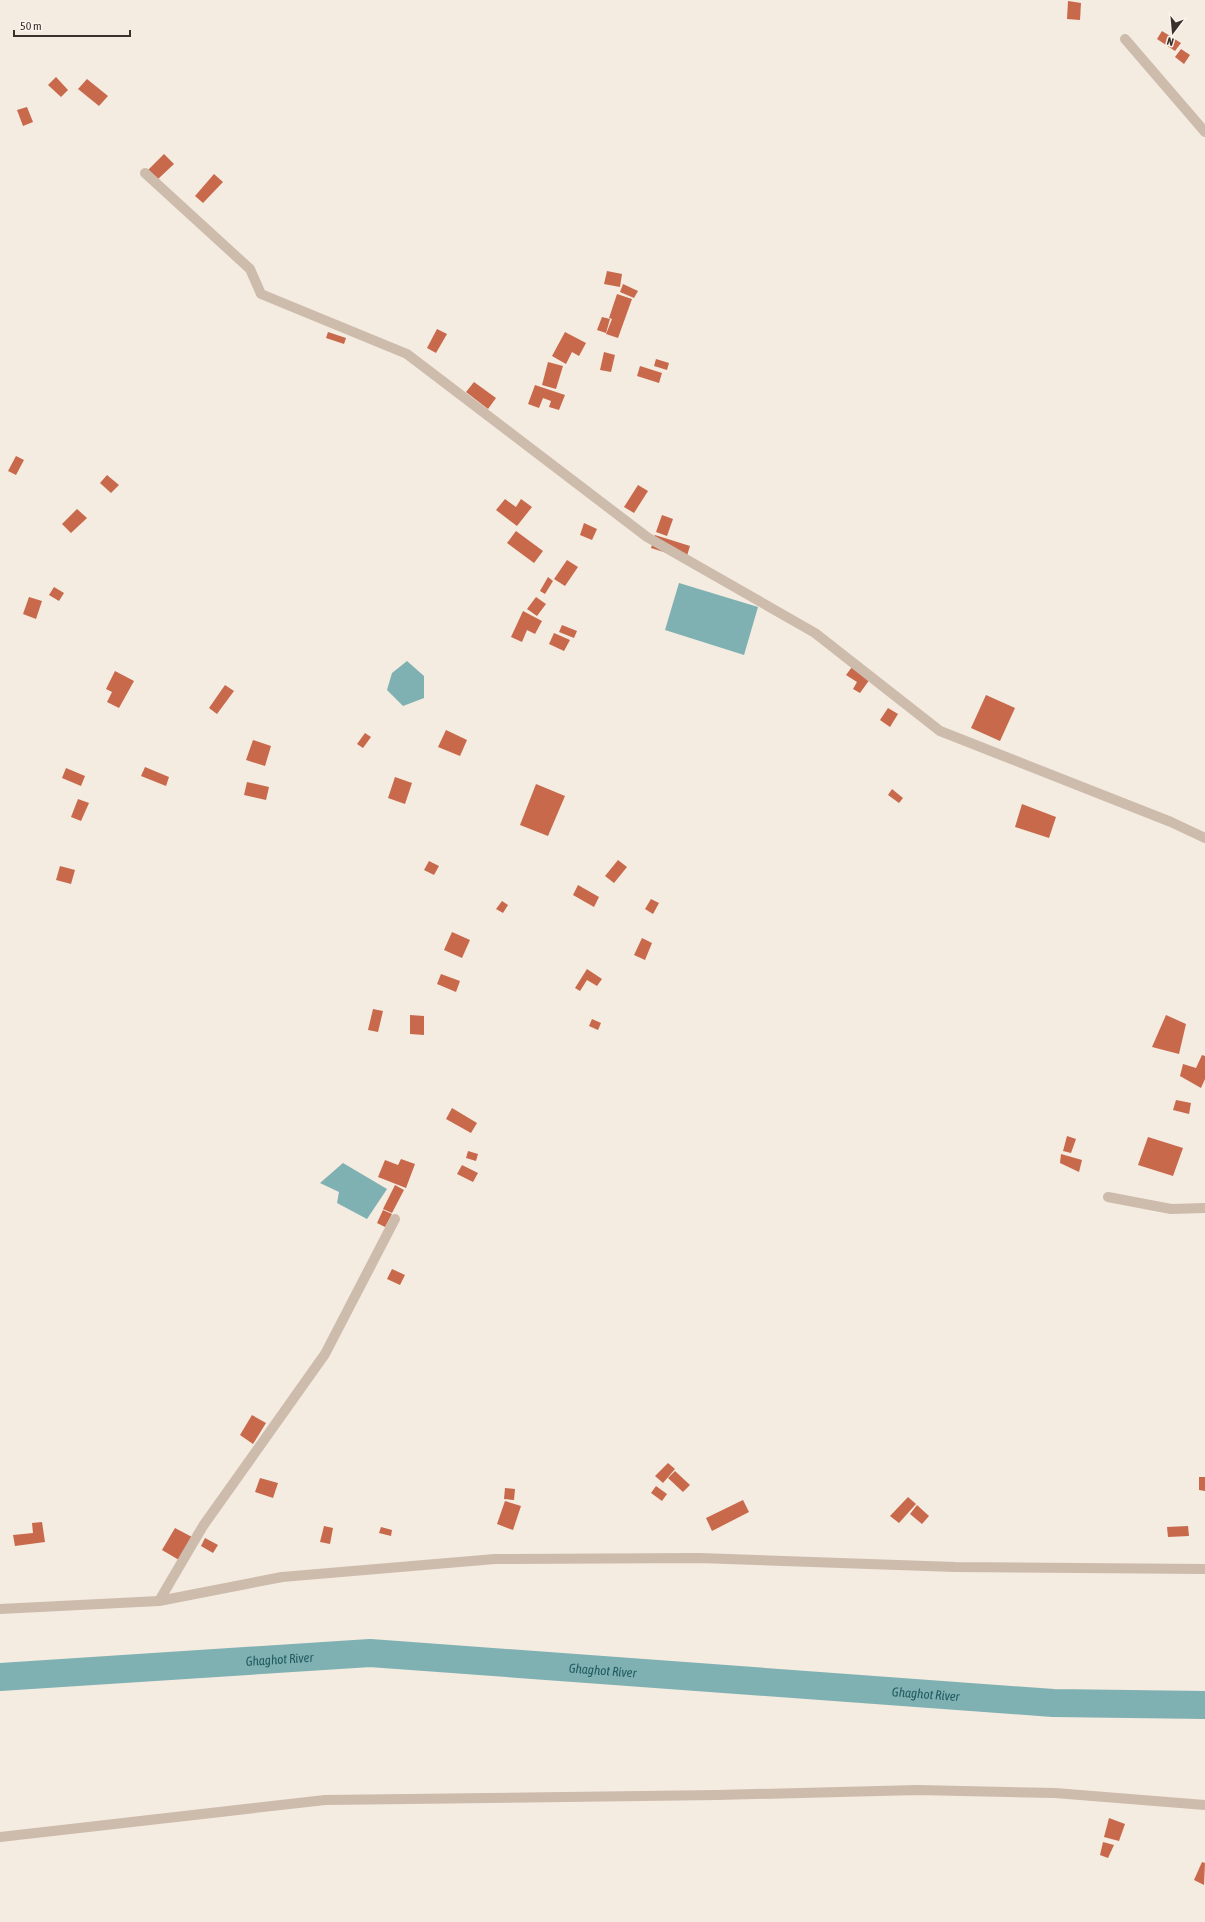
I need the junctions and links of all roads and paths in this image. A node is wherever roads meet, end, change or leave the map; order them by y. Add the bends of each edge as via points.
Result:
1 (1124, 39) dead end
2 (1205, 132) edge
3 (144, 173) dead end
4 (1205, 838) edge
5 (1108, 1197) dead end
6 (1205, 1208) edge
7 (395, 1219) dead end
8 (1205, 1569) edge
9 (159, 1601) junction
10 (0, 1609) edge
11 (1205, 1805) edge
12 (0, 1838) edge

1 - 2 street
3 - 4 street via 250,269 261,294 407,354 647,537 815,633 940,731
5 - 6 street via 1172,1209
7 - 9 street via 325,1354 203,1526
8 - 9 street via 955,1567 699,1558 495,1559 282,1577
9 - 10 street
11 - 12 street via 1055,1793 918,1790 325,1800

